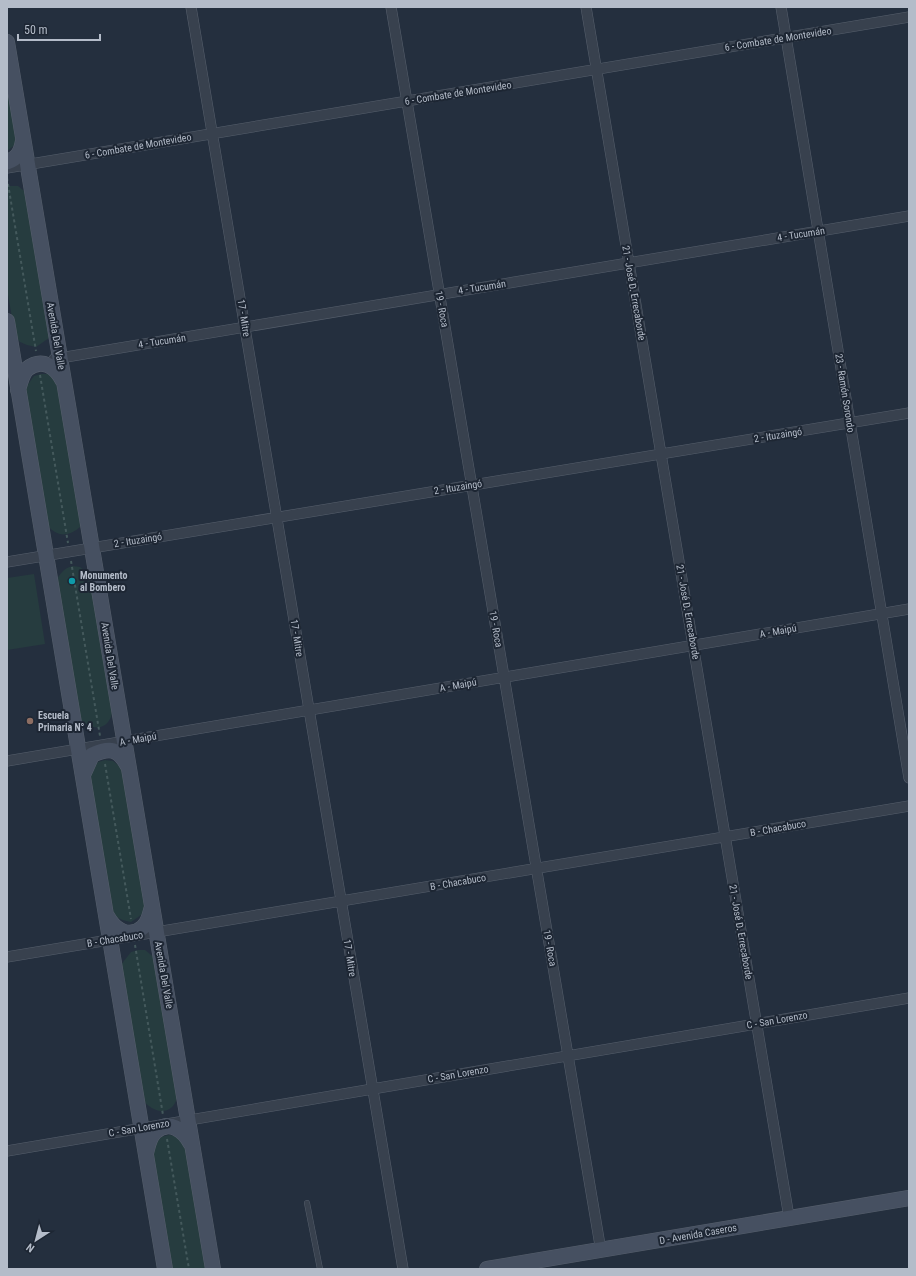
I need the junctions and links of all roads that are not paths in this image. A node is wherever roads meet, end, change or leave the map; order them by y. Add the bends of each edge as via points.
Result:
1 (191, 7) edge
2 (391, 7) edge
3 (586, 7) edge
4 (781, 7) edge
5 (909, 17) edge
6 (786, 38) junction
7 (7, 42) edge
8 (597, 69) junction
9 (407, 101) junction
10 (213, 134) junction
11 (23, 138) junction
12 (7, 162) edge
13 (28, 165) junction
14 (7, 168) edge
15 (909, 216) edge
16 (818, 231) junction
17 (629, 263) junction
18 (439, 294) junction
19 (7, 321) edge
20 (245, 327) junction
21 (60, 358) junction
22 (11, 366) edge
23 (64, 384) junction
24 (18, 390) junction
25 (909, 413) edge
26 (850, 423) junction
27 (661, 454) junction
28 (472, 485) junction
29 (277, 517) junction
30 (92, 548) junction
31 (46, 555) junction
32 (7, 562) edge
33 (909, 609) edge
34 (882, 614) junction
35 (693, 645) junction
36 (504, 677) junction
37 (309, 710) junction
38 (124, 741) junction
39 (78, 749) junction
40 (7, 761) edge
41 (129, 768) junction
42 (83, 775) junction
43 (909, 778) edge
44 (909, 806) edge
45 (726, 837) junction
46 (537, 868) junction
47 (341, 901) junction
48 (152, 907) junction
49 (106, 913) junction
50 (157, 932) junction
51 (110, 940) junction
52 (7, 957) edge
53 (909, 998) edge
54 (757, 1024) junction
55 (568, 1056) junction
56 (372, 1089) junction
57 (188, 1120) junction
58 (165, 1126) junction
59 (142, 1128) junction
60 (192, 1146) junction
61 (7, 1150) edge
62 (146, 1153) junction
63 (909, 1198) edge
64 (307, 1203) dead end
65 (789, 1217) junction
66 (601, 1251) junction
67 (165, 1269) edge
68 (213, 1269) edge
69 (320, 1269) edge
70 (403, 1269) edge
71 (488, 1269) edge

1 - 10 street, 17 - Mitre
2 - 9 street, 19 - Roca
3 - 8 street, 21 - José D. Errecaborde
4 - 6 street, 23 - Ramón Sorondo
5 - 6 street, 6 - Combate de Montevideo
6 - 8 street, 6 - Combate de Montevideo
6 - 16 street, 23 - Ramón Sorondo
7 - 11 street, Avenida Del Valle
8 - 9 street, 6 - Combate de Montevideo
8 - 17 street, 21 - José D. Errecaborde
9 - 10 street, 6 - Combate de Montevideo
9 - 18 street, 19 - Roca
10 - 13 street, 6 - Combate de Montevideo
10 - 20 street, 17 - Mitre
11 - 12 street via 16,158
11 - 13 street, Avenida Del Valle
13 - 14 street, 6 - Combate de Montevideo
13 - 21 street, Avenida Del Valle
15 - 16 street, 4 - Tucumán
16 - 17 street, 4 - Tucumán
16 - 26 street, 23 - Ramón Sorondo
17 - 18 street, 4 - Tucumán
17 - 27 street, 21 - José D. Errecaborde
18 - 20 street, 4 - Tucumán
18 - 28 street, 19 - Roca
19 - 22 street
20 - 21 street, 4 - Tucumán
20 - 29 street, 17 - Mitre
21 - 22 street, 4 - Tucumán
21 - 23 street, Avenida Del Valle
22 - 24 street
23 - 24 street via 58,371 49,364 38,364 27,369
23 - 30 street, Avenida Del Valle
24 - 31 street
25 - 26 street, 2 - Ituzaingó
26 - 27 street, 2 - Ituzaingó
26 - 34 street, 23 - Ramón Sorondo
27 - 28 street, 2 - Ituzaingó
27 - 35 street, 21 - José D. Errecaborde
28 - 29 street, 2 - Ituzaingó
28 - 36 street, 19 - Roca
29 - 30 street, 2 - Ituzaingó
29 - 37 street, 17 - Mitre
30 - 31 street, 2 - Ituzaingó
30 - 38 street, Avenida Del Valle
31 - 32 street, 2 - Ituzaingó
31 - 39 street
33 - 34 street, A - Maipú
34 - 35 street, A - Maipú
34 - 43 street, 23 - Ramón Sorondo
35 - 36 street, A - Maipú
35 - 45 street, 21 - José D. Errecaborde
36 - 37 street, A - Maipú
36 - 46 street, 19 - Roca
37 - 38 street, A - Maipú
37 - 47 street, 17 - Mitre
38 - 39 street, A - Maipú
38 - 41 street, Avenida Del Valle
39 - 40 street, A - Maipú
39 - 42 street
41 - 42 street via 123,756 114,750 102,750 92,755
41 - 48 street, Avenida Del Valle
42 - 49 street
44 - 45 street, B - Chacabuco
45 - 46 street, B - Chacabuco
45 - 54 street, 21 - José D. Errecaborde
46 - 47 street, B - Chacabuco
46 - 55 street, 19 - Roca
47 - 50 street, B - Chacabuco
47 - 56 street, 17 - Mitre
48 - 49 street via 143,927 133,932 122,932 112,926
48 - 50 street, Avenida Del Valle
49 - 51 street
50 - 51 street, B - Chacabuco
50 - 57 street, Avenida Del Valle
51 - 52 street, B - Chacabuco
51 - 59 street
53 - 54 street, C - San Lorenzo
54 - 55 street, C - San Lorenzo
54 - 65 street, 21 - José D. Errecaborde
55 - 56 street, C - San Lorenzo
55 - 66 street, 19 - Roca
56 - 57 street, C - San Lorenzo
56 - 70 street, 17 - Mitre
57 - 58 street, C - San Lorenzo
57 - 60 street, Avenida Del Valle
58 - 59 street, C - San Lorenzo
58 - 60 street via 181,1130
58 - 62 street via 155,1132
59 - 61 street, C - San Lorenzo
59 - 62 street
60 - 68 street, Avenida Del Valle
62 - 67 street
63 - 65 street, D - Avenida Caseros
64 - 69 lane
65 - 66 street, D - Avenida Caseros
66 - 71 street, D - Avenida Caseros

